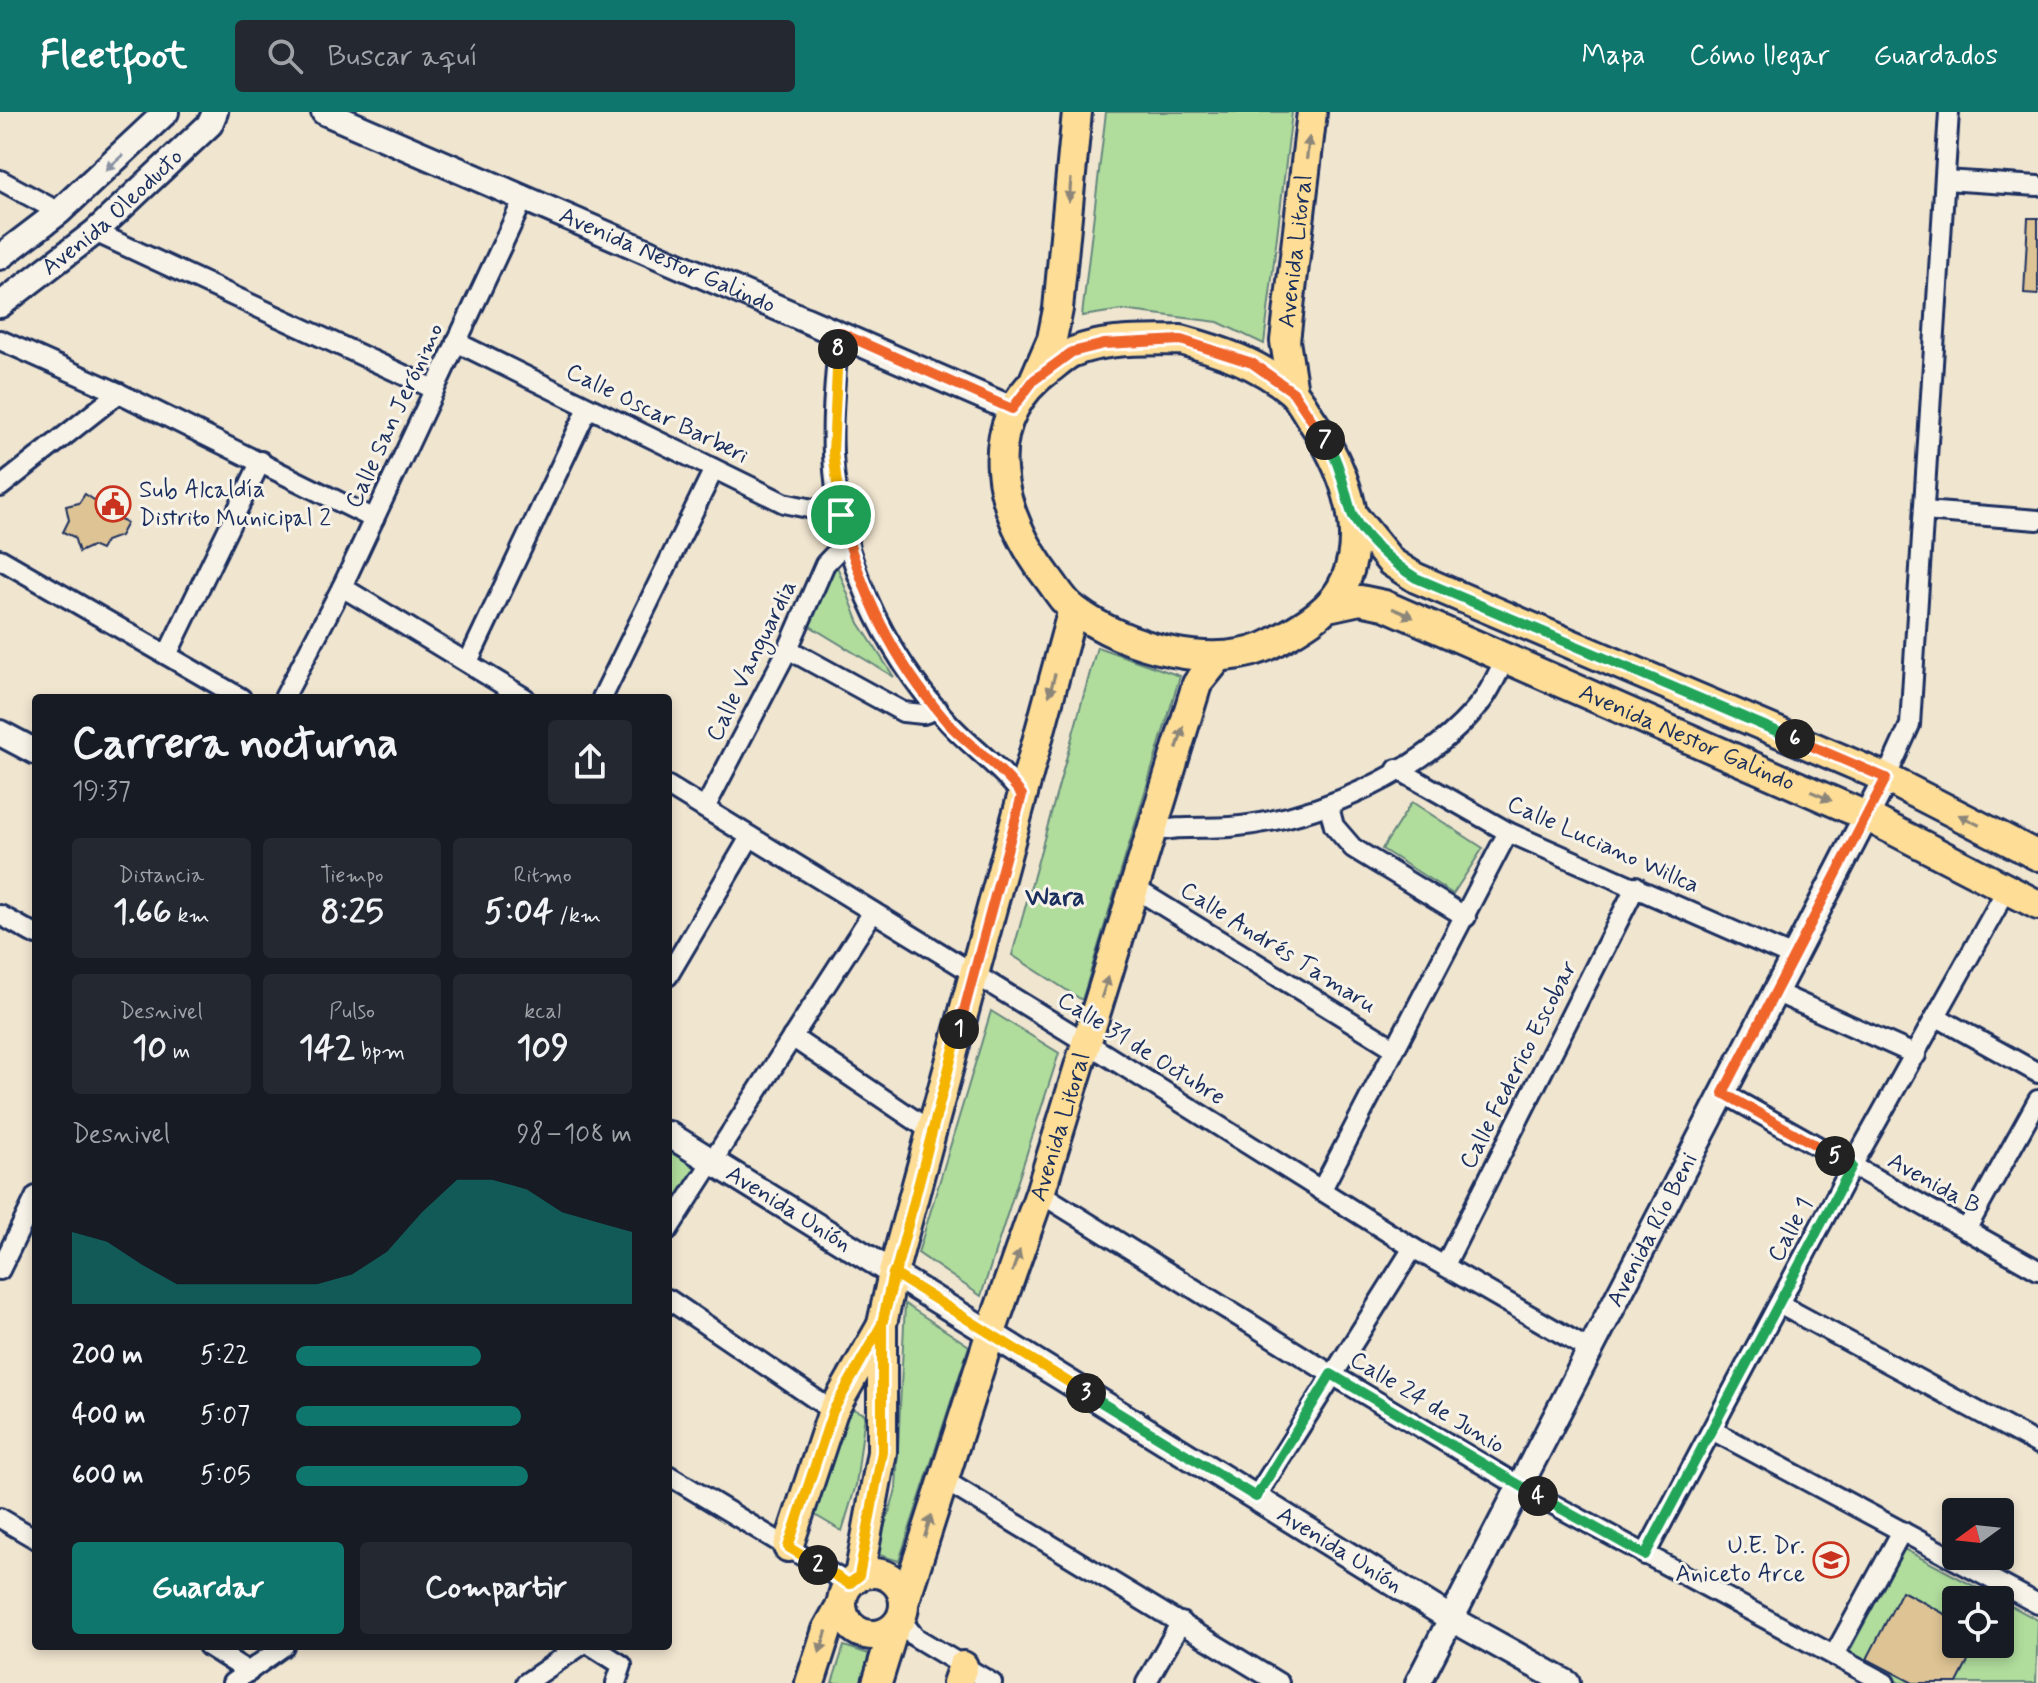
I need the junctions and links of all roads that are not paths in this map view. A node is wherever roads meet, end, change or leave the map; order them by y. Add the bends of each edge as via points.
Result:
1 (166, 112) edge
2 (215, 112) edge
3 (324, 112) edge
4 (1077, 112) edge
5 (1312, 112) edge
6 (1949, 112) edge
7 (0, 180) edge
8 (1945, 180) junction
9 (2038, 186) edge
10 (525, 196) junction
11 (59, 212) junction
12 (95, 232) junction
13 (0, 257) edge
14 (0, 305) edge
15 (839, 332) junction
16 (0, 340) edge
17 (456, 342) junction
18 (1034, 380) junction
19 (434, 389) junction
20 (1293, 392) junction
21 (119, 393) junction
22 (588, 408) junction
23 (1012, 409) junction
24 (261, 461) junction
25 (714, 469) junction
26 (0, 487) edge
27 (1924, 511) junction
28 (1352, 514) junction
29 (841, 515) junction
30 (374, 519) junction
31 (2038, 520) edge
32 (848, 540) junction
33 (0, 559) edge
34 (342, 587) junction
35 (1328, 607) junction
36 (1073, 609) junction
37 (788, 649) junction
38 (167, 655) junction
39 (1219, 657) junction
40 (1506, 658) junction
41 (468, 662) junction
42 (234, 694) edge
43 (286, 694) edge
44 (519, 694) edge
45 (604, 694) edge
46 (938, 709) junction
47 (0, 733) edge
48 (32, 750) edge
49 (1397, 769) junction
50 (1886, 778) junction
51 (672, 788) edge
52 (1022, 795) junction
53 (1329, 807) junction
54 (705, 808) junction
55 (1866, 816) junction
56 (1508, 832) junction
57 (1151, 833) junction
58 (750, 837) junction
59 (2038, 856) edge
60 (1636, 886) junction
61 (1136, 889) junction
62 (2007, 889) junction
63 (2038, 905) edge
64 (873, 912) junction
65 (1466, 917) junction
66 (2, 920) edge
67 (32, 933) edge
68 (1793, 957) junction
69 (672, 969) edge
70 (974, 976) junction
71 (1775, 992) junction
72 (1937, 1017) junction
73 (792, 1037) junction
74 (1087, 1043) junction
75 (1394, 1048) junction
76 (1916, 1055) junction
77 (2038, 1073) edge
78 (1723, 1093) junction
79 (2038, 1100) edge
80 (2032, 1126) edge
81 (931, 1131) junction
82 (672, 1136) edge
83 (712, 1161) junction
84 (1852, 1166) junction
85 (1321, 1191) junction
86 (1040, 1193) junction
87 (32, 1204) edge
88 (672, 1224) edge
89 (1966, 1230) junction
90 (1413, 1248) junction
91 (1445, 1265) junction
92 (0, 1270) edge
93 (2038, 1270) edge
94 (893, 1273) junction
95 (672, 1302) edge
96 (1779, 1304) junction
97 (882, 1324) junction
98 (990, 1335) junction
99 (1590, 1350) junction
100 (1331, 1374) junction
101 (833, 1411) junction
102 (1712, 1430) junction
103 (2038, 1444) edge
104 (672, 1477) edge
105 (942, 1479) junction
106 (1519, 1486) junction
107 (1256, 1497) junction
108 (0, 1518) edge
109 (1902, 1531) junction
110 (32, 1537) edge
111 (788, 1547) junction
112 (1645, 1555) junction
113 (850, 1588) junction
114 (2038, 1604) edge
115 (900, 1616) junction
116 (1450, 1618) junction
117 (1181, 1622) junction
118 (214, 1650) edge
119 (279, 1650) edge
120 (574, 1650) edge
121 (596, 1650) edge
122 (1834, 1655) junction
123 (249, 1672) junction
124 (619, 1674) edge
125 (960, 1674) edge
126 (232, 1683) edge
127 (526, 1683) edge
128 (810, 1683) edge
129 (877, 1683) edge
130 (992, 1683) edge
131 (1146, 1683) edge
132 (1279, 1683) edge
133 (1418, 1683) edge
134 (1567, 1683) edge
135 (1885, 1683) edge

1 -> 11 street, Avenida Oleoducto
2 - 12 street, Avenida Oleoducto via 210,124
3 - 10 street, Avenida Nestor Galindo
4 -> 18 main road via 1058,309
20 -> 5 main road, Avenida Litoral via 1285,341
6 - 8 street
7 - 11 street
8 - 9 street
8 - 27 street
10 - 15 street, Avenida Nestor Galindo
10 - 17 street, Calle San Jerónimo
11 - 13 street, Avenida Oleoducto
12 - 14 street, Avenida Oleoducto
12 - 19 street
15 - 23 street, Avenida Nestor Galindo
15 - 29 street via 833,452
16 - 21 street
17 - 19 street, Calle San Jerónimo
17 - 22 street, Calle Oscar Barberi
18 - 20 main road via 1072,352 1104,344 1181,340 1252,363
18 - 23 main road
19 - 30 street, Calle San Jerónimo
20 - 28 main road via 1334,453
21 - 24 street
21 - 26 street
22 - 25 street, Calle Oscar Barberi
22 - 41 street
23 - 36 main road via 1001,446 1005,494 1020,534
24 - 30 street
24 - 38 street
25 - 29 street, Calle Oscar Barberi via 784,503
25 - 45 street
27 - 31 street
27 - 50 street via 1910,725
28 - 35 main road via 1346,579
28 - 50 main road, Avenida Nestor Galindo via 1391,562 1416,578
29 - 32 street
30 - 34 street, Calle San Jerónimo
32 - 37 street, Calle Vanguardia via 825,564
32 - 46 street via 890,645
33 - 38 street
34 - 41 street
34 - 43 street, Calle San Jerónimo
35 - 39 main road via 1269,646
35 -> 40 main road, Avenida Nestor Galindo via 1360,600 1384,605
36 - 39 main road via 1117,635 1174,652
36 -> 52 main road
37 - 46 street via 903,712
37 - 54 street, Calle Vanguardia
38 - 42 street
57 -> 39 main road, Avenida Litoral via 1197,684
40 - 49 street via 1483,699 1459,726
40 -> 55 main road, Avenida Nestor Galindo
41 - 44 street
46 - 52 street
47 - 48 street
49 - 53 street
49 - 56 street, Calle Luciano Willca
50 - 55 street, Avenida Río Beni
59 -> 50 main road, Avenida Nestor Galindo
51 - 54 street, Calle 31 de Octubre
52 - 70 main road
53 - 57 street via 1229,827 1175,826
53 - 65 street via 1334,826 1353,848
54 - 58 street, Calle 31 de Octubre
55 - 62 main road, Avenida Nestor Galindo
55 - 68 street, Avenida Río Beni
56 - 60 street, Calle Luciano Willca
56 - 65 street
57 - 61 main road, Avenida Litoral
58 - 64 street, Calle 31 de Octubre
58 - 69 street
60 - 68 street, Calle Luciano Willca
60 - 91 street, Calle Federico Escobar
74 -> 61 main road, Avenida Litoral
61 - 75 street, Calle Andrés Tamaru
62 - 63 main road, Avenida Nestor Galindo
62 - 72 street, Calle 1
64 - 70 street, Calle 31 de Octubre
64 - 73 street
65 - 75 street
66 - 67 street
68 - 71 street, Avenida Río Beni
70 - 74 street, Calle 31 de Octubre
70 - 81 main road
71 - 76 street
71 - 78 street, Avenida Río Beni
72 - 76 street, Calle 1
72 - 77 street
73 - 81 street
73 - 83 street
74 - 85 street, Calle 31 de Octubre
74 - 86 main road, Avenida Litoral
75 - 85 street
76 - 84 street, Calle 1
78 - 84 street, Avenida B
78 - 99 street, Avenida Río Beni
79 - 80 street
80 - 89 street
81 - 94 main road
82 - 83 street, Avenida Unión
83 - 88 street
83 - 94 street, Avenida Unión
84 - 89 street, Avenida B
84 - 96 street, Calle 1
85 - 90 street, Calle 31 de Octubre
98 -> 86 main road, Avenida Litoral
86 - 100 street, Calle 24 de Junio
87 - 92 street
89 - 93 street, Avenida B
90 - 91 street, Calle 31 de Octubre
90 - 100 street
91 - 99 street, Calle 31 de Octubre
94 - 97 main road
94 - 98 street, Avenida Unión
95 - 101 street
96 - 102 street, Calle 1
96 - 103 street
97 - 101 main road
97 - 113 main road via 882,1452
98 - 105 main road, Avenida Litoral
98 - 107 street, Avenida Unión
99 - 106 street, Avenida Río Beni
100 - 106 street, Calle 24 de Junio
100 - 107 street
101 - 111 main road
102 - 109 street
102 - 112 street, Calle 1
104 - 111 street
115 -> 105 main road, Avenida Litoral
105 - 117 street
106 - 112 street, Calle 24 de Junio
106 - 116 street, Avenida Río Beni
107 - 116 street, Avenida Unión
108 - 110 street
109 - 114 street
109 - 122 street
111 - 113 street
112 - 122 street, Calle 24 de Junio
113 - 115 main road via 877,1572 887,1576 902,1590
113 - 115 main road via 849,1623 865,1635 886,1633
113 -> 128 main road via 827,1630
115 - 125 street via 915,1637
115 - 129 main road, Avenida Litoral
116 - 133 street, Avenida Río Beni
116 - 134 street, Avenida Unión
117 - 131 street
117 - 132 street
118 - 123 street
119 - 123 street
120 - 127 street
121 - 124 street
122 - 135 street, Calle 24 de Junio
123 - 126 street
125 - 130 street

